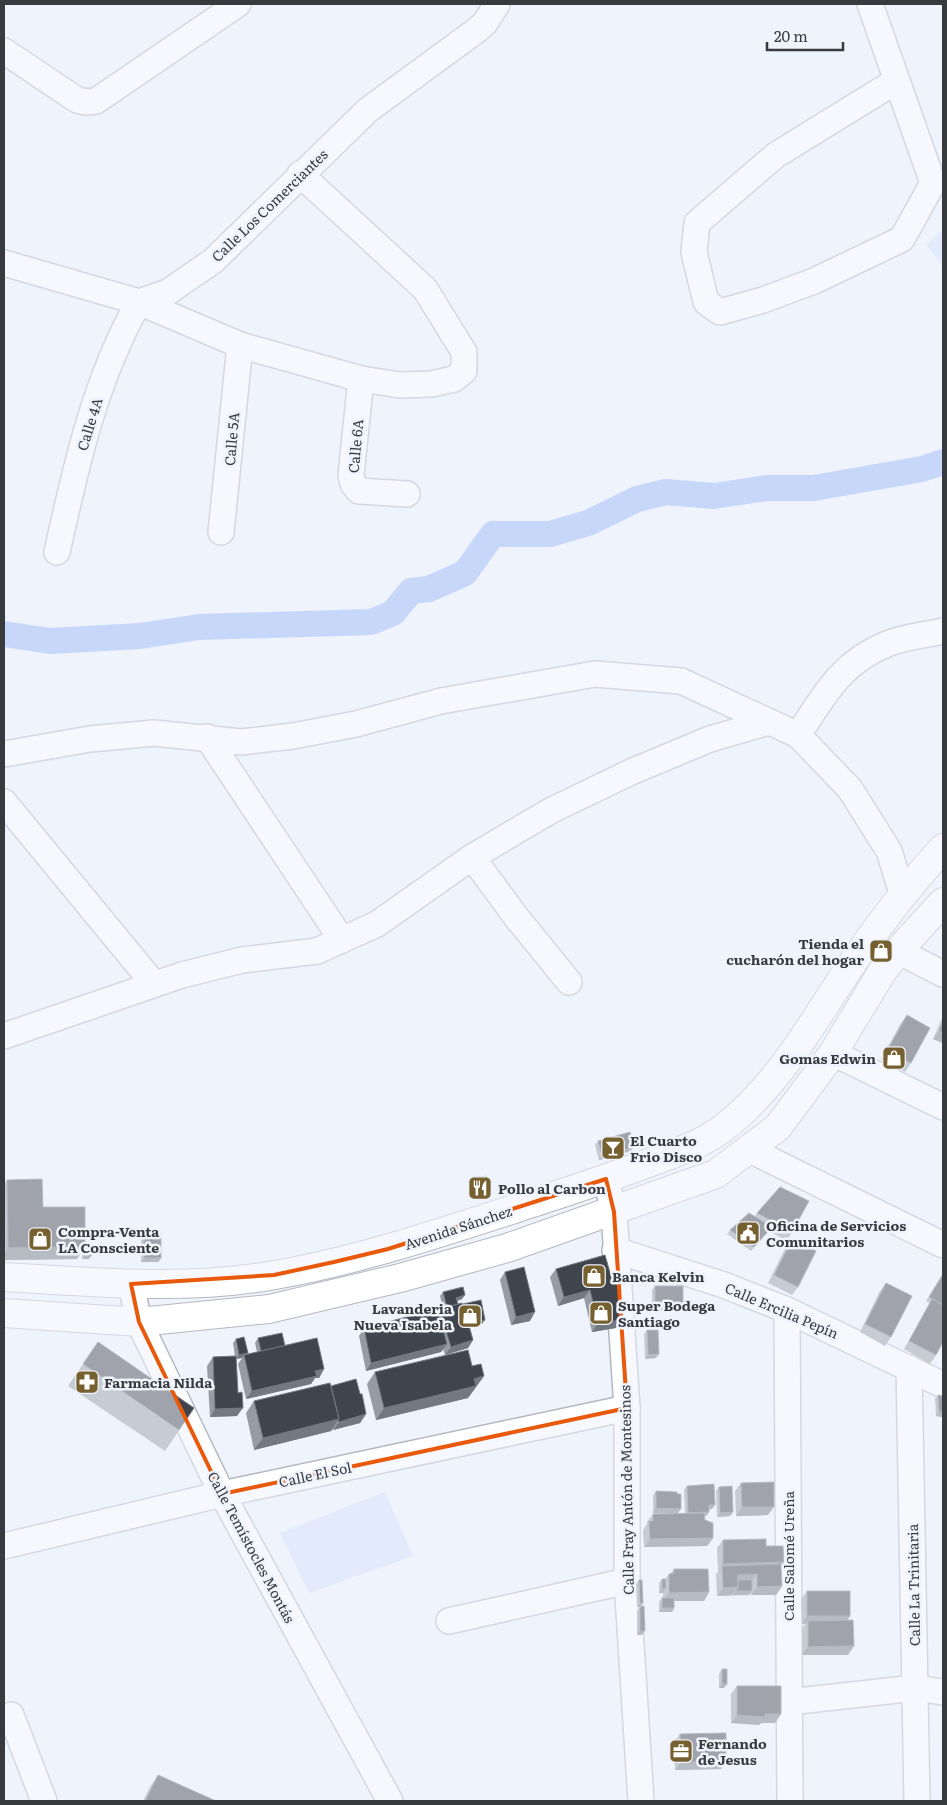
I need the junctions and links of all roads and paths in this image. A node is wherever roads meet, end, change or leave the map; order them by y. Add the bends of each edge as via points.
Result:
1 (238, 4) edge
2 (497, 4) edge
3 (870, 4) edge
4 (4, 51) edge
5 (896, 81) junction
6 (300, 174) junction
7 (4, 265) edge
8 (139, 302) junction
9 (240, 345) junction
10 (362, 380) junction
11 (407, 494) dead end
12 (221, 532) dead end
13 (57, 552) dead end
14 (943, 631) edge
15 (769, 722) junction
16 (798, 735) junction
17 (207, 737) junction
18 (4, 754) edge
19 (4, 802) edge
20 (943, 848) edge
21 (472, 857) junction
22 (902, 893) junction
23 (943, 902) edge
24 (342, 940) junction
25 (898, 951) junction
26 (943, 974) edge
27 (569, 982) dead end
28 (154, 984) junction
29 (4, 1036) edge
30 (833, 1053) junction
31 (943, 1107) edge
32 (750, 1150) junction
33 (606, 1179) junction
34 (614, 1212) junction
35 (943, 1245) edge
36 (615, 1250) junction
37 (4, 1277) edge
38 (131, 1284) junction
39 (787, 1310) junction
40 (4, 1314) edge
41 (139, 1322) junction
42 (909, 1368) junction
43 (943, 1385) edge
44 (626, 1408) junction
45 (222, 1494) junction
46 (4, 1546) edge
47 (626, 1581) junction
48 (449, 1621) dead end
49 (915, 1688) junction
50 (943, 1692) edge
51 (789, 1702) junction
52 (10, 1715) dead end
53 (44, 1801) edge
54 (390, 1801) edge
55 (641, 1801) edge
56 (790, 1801) edge
57 (917, 1801) edge

1 - 4 street via 96,101 77,100
2 - 6 street, Calle Los Comerciantes via 486,23 368,110
3 - 5 street
5 - 5 street via 933,183 902,239 822,277 763,300 720,312 706,302 694,252 697,223 776,155
6 - 8 street, Calle Los Comerciantes via 213,260 173,290
6 - 10 street via 425,289 464,352 464,371 454,379 400,385
7 - 8 street
8 - 9 street
8 - 13 street, Calle 4A via 124,328 94,404
9 - 10 street
9 - 12 street, Calle 5A
10 - 11 street, Calle 6A via 350,475 353,484 359,491
14 - 16 street via 888,643 854,662 834,679
15 - 16 street
15 - 17 street via 681,681 595,674 441,701 356,724 293,736 241,742
15 - 21 street via 710,739 631,772 552,810
16 - 22 street via 850,789 889,851
17 - 18 street via 154,733 90,739
17 - 24 street
19 - 28 street
20 - 22 street, Avenida Sánchez
21 - 24 street via 377,924
21 - 27 street
22 - 33 street, Avenida Sánchez via 785,1066 760,1094 701,1144
23 - 25 street
24 - 28 street via 317,951 242,960
25 - 26 street
25 - 30 street
28 - 29 street
30 - 31 street
30 - 32 street via 778,1127
32 - 34 street via 716,1174
32 - 35 street
33 - 34 street, Calle Fray Antón de Montesinos
33 - 38 street, Avenida Sánchez via 388,1249 334,1262 212,1282
34 - 36 street, Calle Fray Antón de Montesinos
34 - 41 street via 472,1258 270,1309
36 - 39 street, Calle Ercilia Pepín via 721,1284
36 - 44 street, Calle Fray Antón de Montesinos
37 - 38 street, Avenida Sánchez
38 - 41 street, Calle Temístocles Montás
39 - 42 street, Calle Ercilia Pepín
39 - 51 street, Calle Salomé Ureña
40 - 41 street
41 - 45 street, Calle Temístocles Montás
42 - 43 street, Calle Ercilia Pepín
42 - 49 street, Calle La Trinitaria
44 - 45 street, Calle El Sol
44 - 47 street, Calle Fray Antón de Montesinos
45 - 46 street, Calle El Sol
45 - 54 street, Calle Temístocles Montás
47 - 48 street
47 - 55 street, Calle Fray Antón de Montesinos
49 - 50 street
49 - 51 street
49 - 57 street, Calle La Trinitaria
51 - 56 street, Calle Salomé Ureña
52 - 53 street

